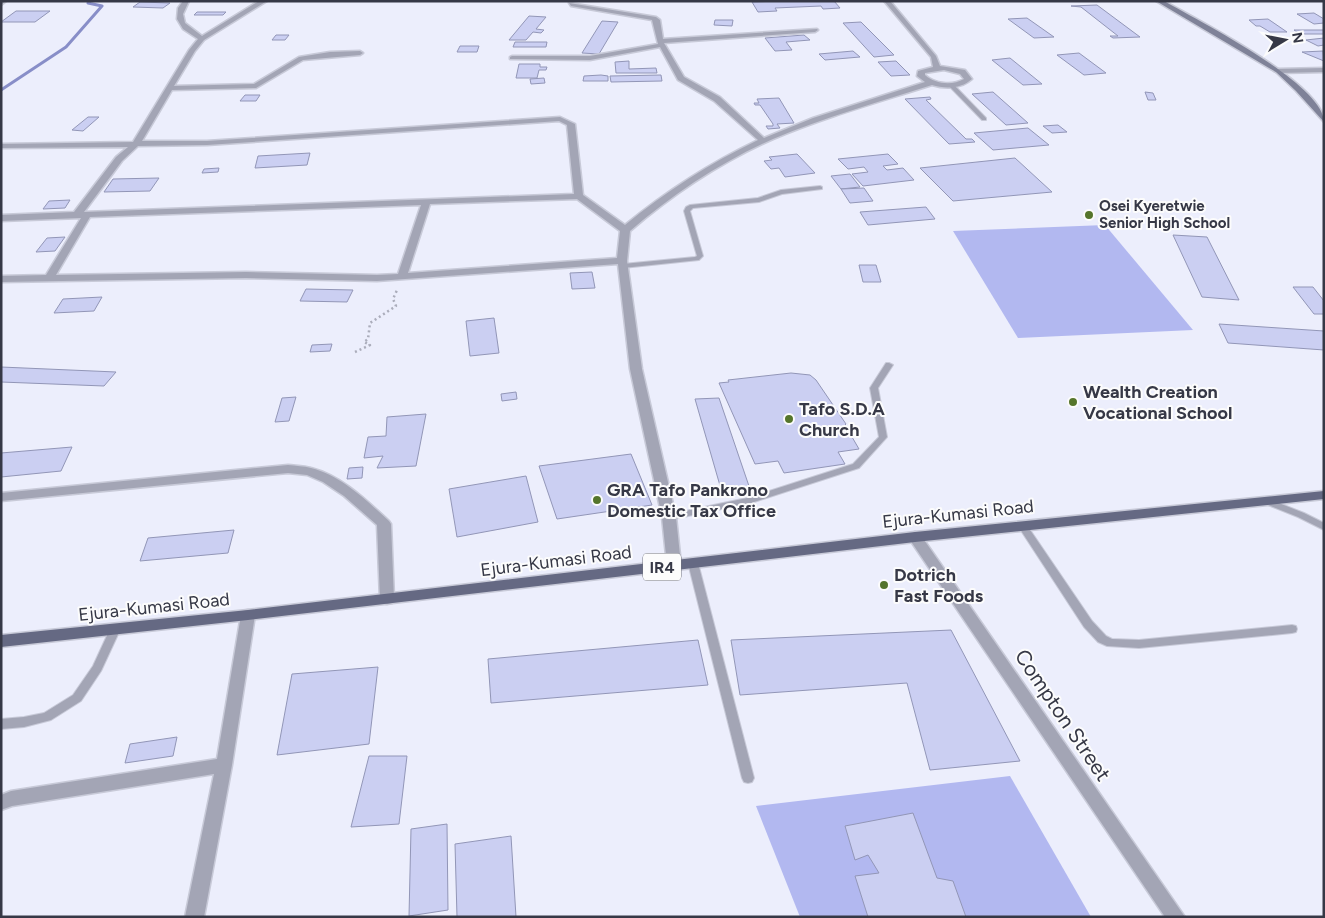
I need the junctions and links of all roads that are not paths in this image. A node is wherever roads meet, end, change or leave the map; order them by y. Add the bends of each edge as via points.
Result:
1 (186, 1) edge
2 (264, 1) edge
3 (887, 1) edge
4 (1159, 1) edge
5 (571, 4) dead end
6 (814, 30) dead end
7 (202, 39) junction
8 (661, 43) junction
9 (360, 53) dead end
10 (512, 58) dead end
11 (937, 68) junction
12 (1324, 70) edge
13 (1278, 71) junction
14 (931, 82) junction
15 (951, 85) junction
16 (170, 88) junction
17 (984, 119) dead end
18 (1324, 120) edge
19 (763, 141) junction
20 (136, 144) junction
21 (1, 146) edge
22 (820, 188) dead end
23 (579, 196) junction
24 (426, 203) junction
25 (82, 215) junction
26 (1, 218) edge
27 (625, 230) junction
28 (623, 264) junction
29 (49, 278) junction
30 (1, 279) edge
31 (400, 282) junction
32 (889, 366) dead end
33 (1324, 495) edge
34 (1, 496) edge
35 (1266, 501) junction
36 (669, 517) junction
37 (1023, 526) junction
38 (1324, 527) edge
39 (915, 537) junction
40 (693, 563) junction
41 (674, 565) junction
42 (387, 599) junction
43 (248, 615) junction
44 (1292, 629) dead end
45 (115, 630) junction
46 (1, 641) edge
47 (1, 724) edge
48 (224, 765) junction
49 (748, 778) dead end
50 (1, 803) edge
51 (194, 917) edge
52 (1176, 917) edge

1 - 7 street via 178,17 183,26
2 - 7 street
3 - 11 street via 934,57
4 - 13 street
5 - 8 street via 654,18
6 - 8 street
7 - 16 street
8 - 10 street via 590,58
8 - 19 street via 681,78 717,99
9 - 16 street via 301,58 256,86
11 - 14 street via 920,74
11 - 15 street via 956,70 968,79
12 - 13 street
13 - 18 street via 1299,89
14 - 15 street
14 - 19 street
15 - 17 lane
16 - 20 street
19 - 27 street via 681,187
20 - 21 street
20 - 23 street via 560,119 571,124
20 - 25 street via 119,159
22 - 28 lane via 781,192 759,200 692,206 687,211 700,256 697,259
23 - 24 street
23 - 27 street
24 - 25 street
24 - 31 street
25 - 26 street
25 - 29 street
27 - 28 street
28 - 31 street
28 - 36 street via 636,369
29 - 30 street
29 - 31 street via 246,275 377,278
32 - 36 lane via 874,388 883,437 856,466 748,501
33 - 35 main road, Ejura-Kumasi Road / IR4
34 - 42 street via 288,469 309,471 363,504 384,524
35 - 37 main road, Ejura-Kumasi Road / IR4
35 - 38 lane
36 - 41 street
37 - 39 main road, Ejura-Kumasi Road / IR4
37 - 44 lane via 1088,624 1110,643 1139,644
39 - 40 main road, Ejura-Kumasi Road / IR4
39 - 52 street, Compton Street
40 - 41 main road, Ejura-Kumasi Road / IR4
40 - 49 lane
41 - 42 main road, Ejura-Kumasi Road / IR4
42 - 43 main road, Ejura-Kumasi Road / IR4
43 - 45 main road, Ejura-Kumasi Road / IR4
43 - 48 street
45 - 46 main road, Ejura-Kumasi Road / IR4
45 - 47 lane via 97,668 77,698 47,717
48 - 50 street
48 - 51 street

